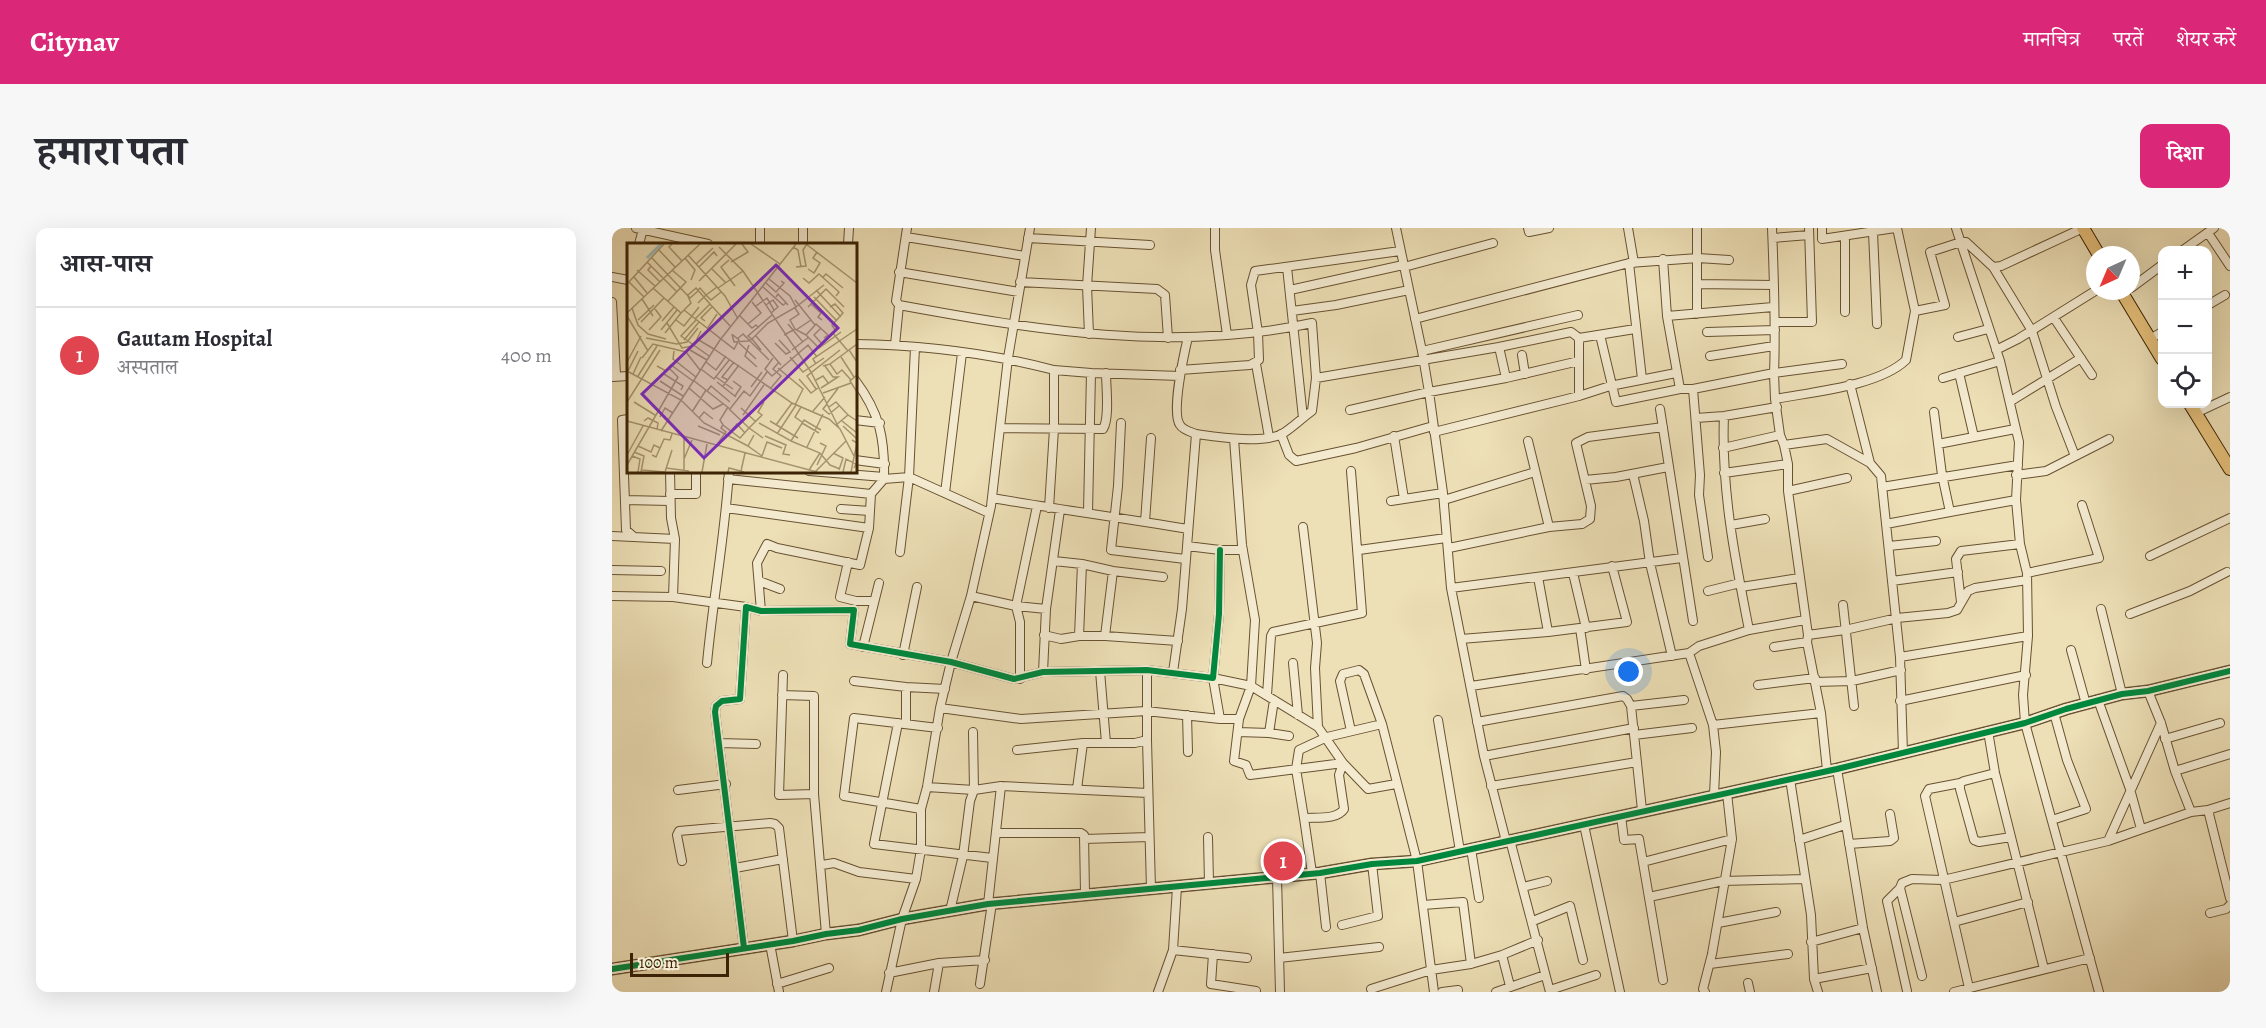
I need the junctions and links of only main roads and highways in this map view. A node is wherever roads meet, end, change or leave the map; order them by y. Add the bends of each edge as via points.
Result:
1 (2083, 228) edge
2 (2094, 246) edge
3 (2130, 300) edge
4 (2160, 354) edge
5 (2193, 408) edge
6 (2230, 469) edge

1 - 2 main road
3 - 4 main road
5 - 6 main road

